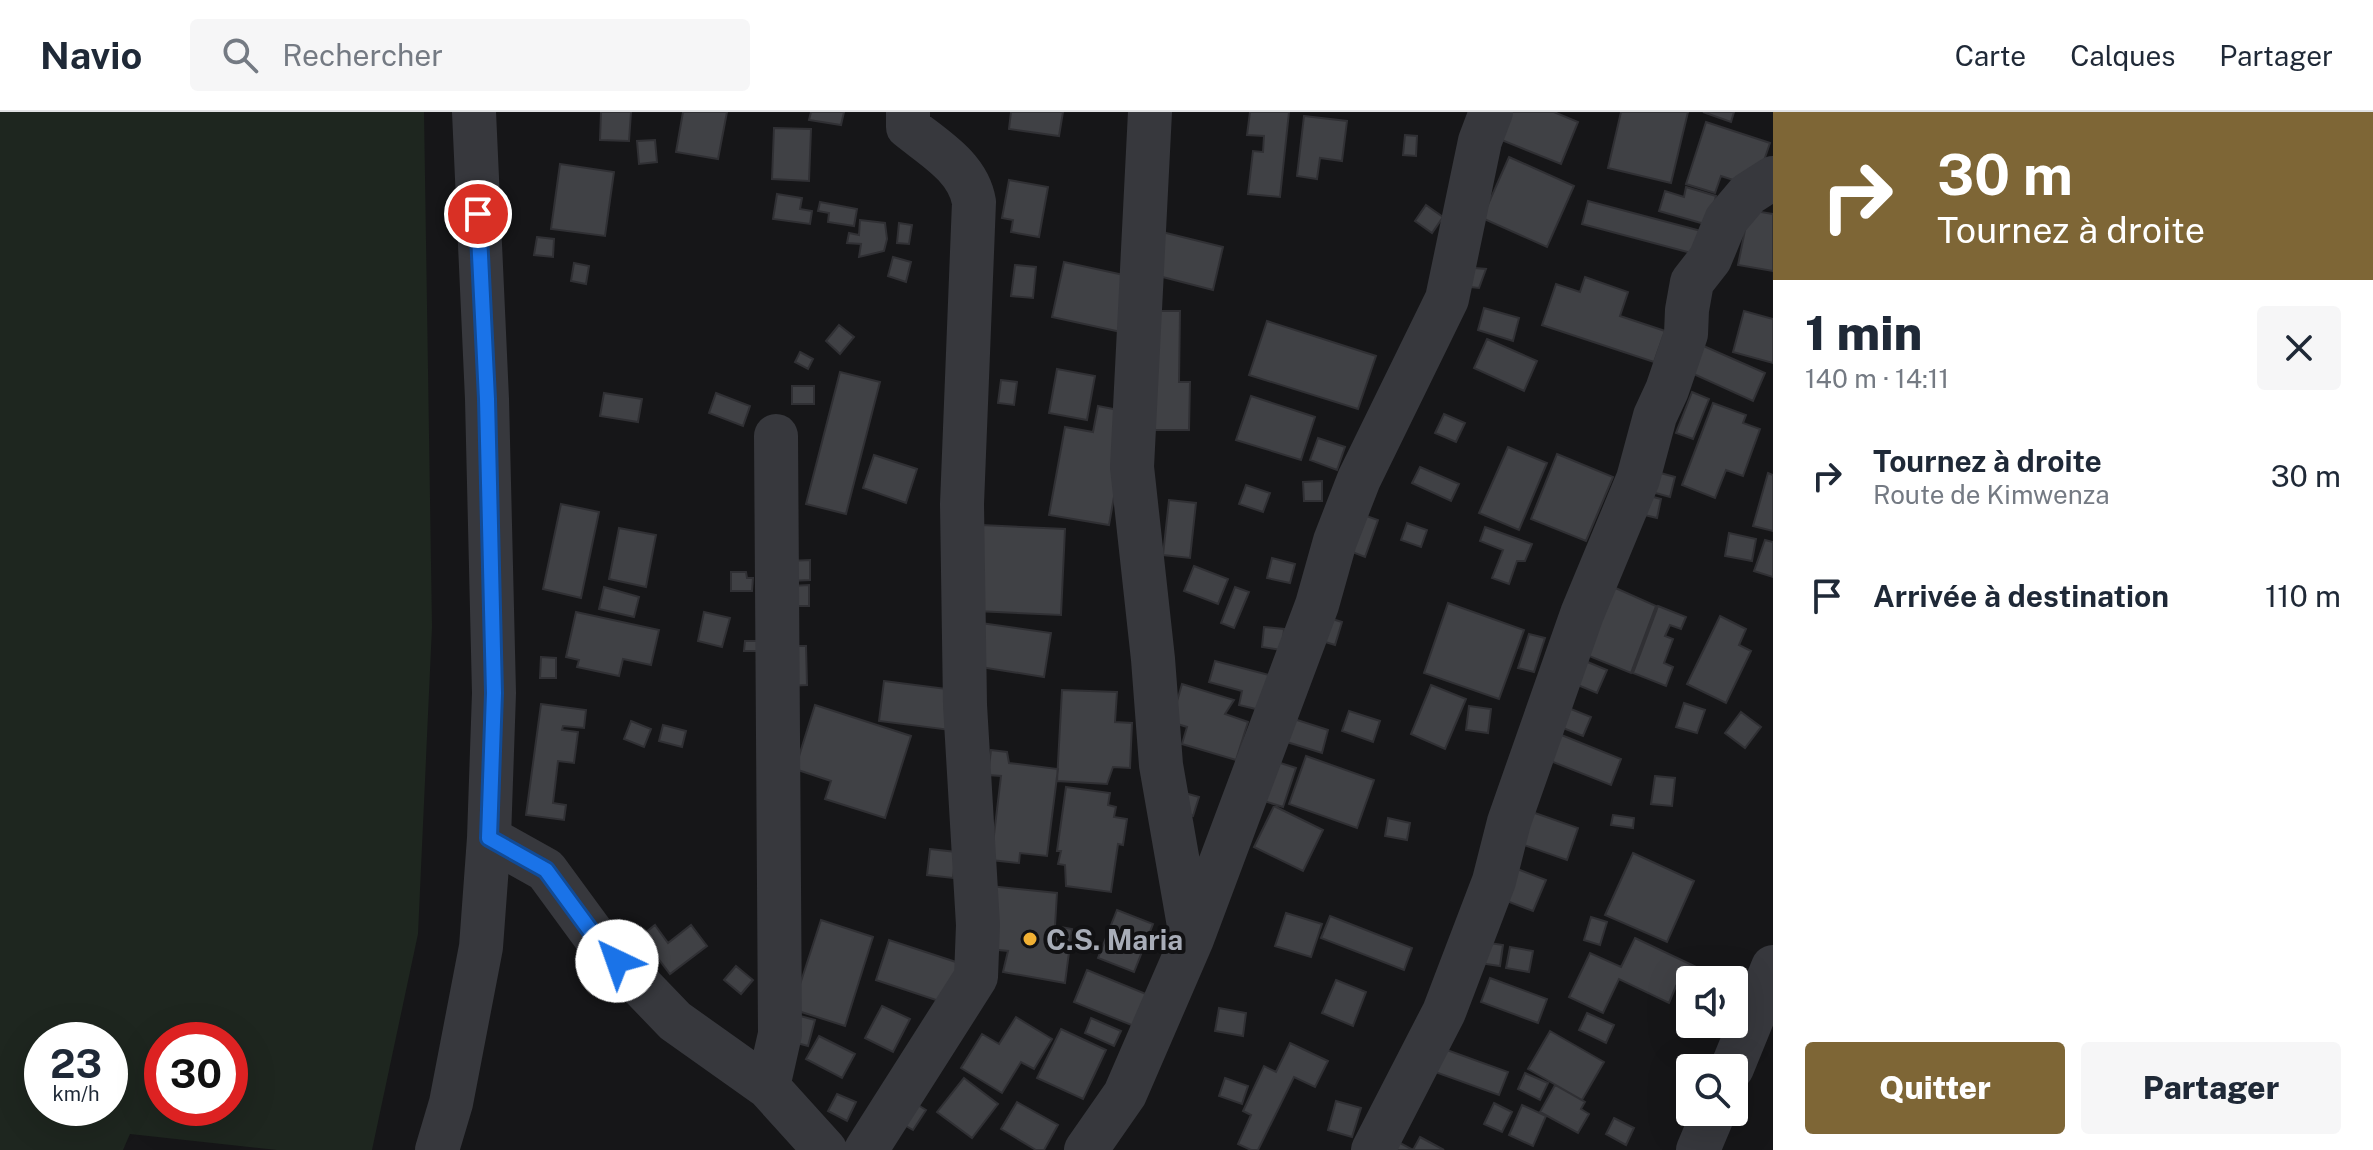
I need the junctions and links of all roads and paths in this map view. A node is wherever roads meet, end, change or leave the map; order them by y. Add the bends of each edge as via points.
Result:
1 (474, 112) edge
2 (908, 112) edge
3 (1150, 112) edge
4 (1491, 112) edge
5 (1773, 178) edge
6 (776, 436) dead end
7 (489, 838) junction
8 (1192, 939) junction
9 (1773, 967) edge
10 (1738, 1054) edge
11 (768, 1087) junction
12 (1708, 1126) edge
13 (437, 1150) edge
14 (825, 1150) edge
15 (866, 1150) edge
16 (1086, 1150) edge
17 (1373, 1150) edge
18 (1698, 1150) edge

1 - 7 street via 494,693
2 - 15 street via 908,127 962,172 974,202 962,504 976,977
3 - 8 street via 1132,467 1161,765
4 - 8 street via 1447,299 1359,479
5 - 17 street via 1748,194 1726,220 1710,259 1692,282 1686,334 1638,479 1582,614 1509,822 1494,881 1444,1012
6 - 11 street via 780,1034
7 - 11 street via 546,870 598,941 675,1021
7 - 13 street via 481,947
8 - 16 street via 1125,1094
9 - 10 street
11 - 14 street
12 - 18 street

